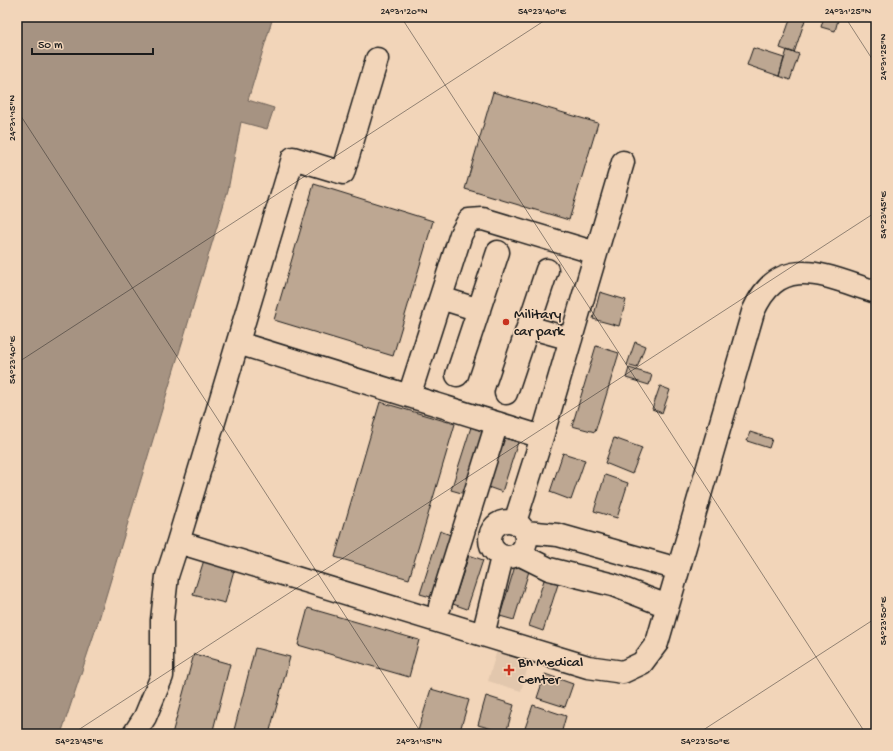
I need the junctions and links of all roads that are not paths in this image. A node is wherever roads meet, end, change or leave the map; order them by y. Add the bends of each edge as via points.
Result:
1 (377, 59) dead end
2 (623, 162) dead end
3 (498, 252) dead end
4 (596, 253) junction
5 (546, 270) dead end
6 (876, 292) edge
7 (441, 298) junction
8 (479, 310) junction
9 (528, 327) junction
10 (571, 339) junction
11 (238, 343) junction
12 (457, 375) dead end
13 (506, 393) dead end
14 (409, 396) junction
15 (497, 423) junction
16 (542, 437) junction
17 (466, 525) junction
18 (520, 527) junction
19 (491, 533) junction
20 (178, 542) junction
21 (511, 556) junction
22 (678, 569) junction
23 (440, 606) dead end
24 (667, 606) junction
25 (483, 635) junction
26 (134, 734) edge

1 - 11 lane via 343,173 293,158
2 - 4 lane
3 - 8 lane
4 - 7 lane via 482,218 469,220 461,234
4 - 10 lane
5 - 9 lane
6 - 22 lane via 820,275 800,272 777,279 759,299 753,312
7 - 8 lane
7 - 14 lane
8 - 12 lane
9 - 10 lane
9 - 13 lane
10 - 16 lane
11 - 14 lane
11 - 20 lane
14 - 15 lane
15 - 16 lane
15 - 17 lane
16 - 18 lane
17 - 19 lane
17 - 23 lane
18 - 19 lane via 507,521 500,522
18 - 21 lane via 526,544 523,550
18 - 22 lane
19 - 21 lane via 490,540 496,553
20 - 25 lane
20 - 26 lane via 167,576 162,620 162,676 145,717
21 - 24 lane via 549,569 613,585
21 - 25 lane
22 - 24 lane
24 - 25 lane via 657,643 642,663 623,672 588,667

